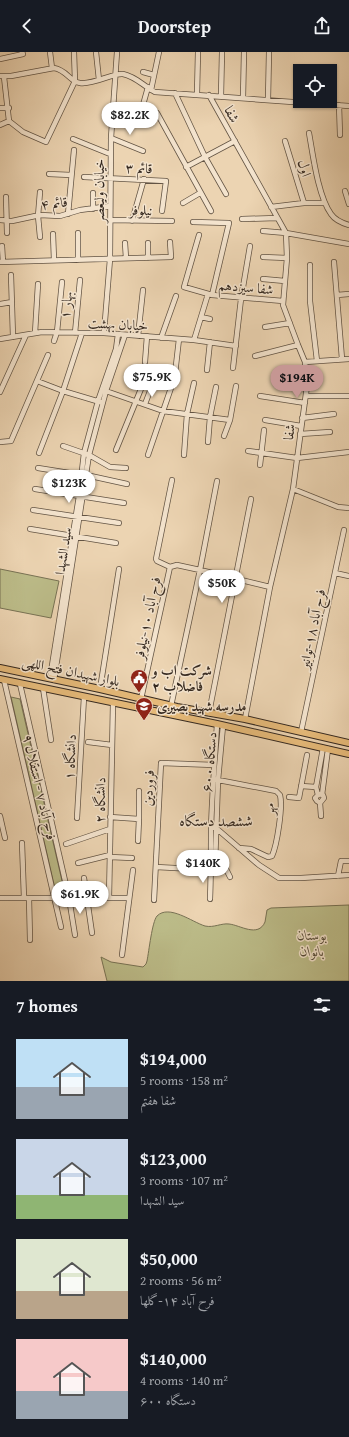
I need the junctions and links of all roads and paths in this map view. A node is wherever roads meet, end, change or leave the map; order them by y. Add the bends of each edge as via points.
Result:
1 (22, 52) edge
2 (50, 52) edge
3 (74, 52) edge
4 (96, 52) edge
5 (117, 52) edge
6 (159, 52) edge
7 (198, 52) edge
8 (222, 52) edge
9 (244, 52) edge
10 (269, 52) edge
11 (0, 59) edge
12 (52, 68) junction
13 (143, 72) dead end
14 (116, 75) junction
15 (154, 75) junction
16 (2, 77) edge
17 (99, 80) junction
18 (75, 82) junction
19 (149, 89) junction
20 (175, 93) junction
21 (197, 94) junction
22 (210, 95) junction
23 (221, 96) junction
24 (243, 98) junction
25 (268, 100) junction
26 (338, 105) junction
27 (349, 106) edge
28 (0, 108) edge
29 (9, 108) junction
30 (141, 112) dead end
31 (157, 112) dead end
32 (9, 120) junction
33 (0, 124) edge
34 (309, 133) dead end
35 (340, 135) dead end
36 (111, 138) junction
37 (73, 139) dead end
38 (235, 141) junction
39 (285, 141) dead end
40 (74, 150) dead end
41 (143, 151) dead end
42 (110, 154) junction
43 (206, 157) junction
44 (186, 167) junction
45 (50, 174) dead end
46 (71, 175) junction
47 (84, 177) dead end
48 (110, 178) junction
49 (144, 179) junction
50 (345, 191) dead end
51 (40, 192) dead end
52 (93, 193) dead end
53 (200, 193) junction
54 (226, 194) dead end
55 (6, 197) dead end
56 (304, 202) junction
57 (183, 203) dead end
58 (324, 203) junction
59 (349, 204) edge
60 (110, 206) junction
61 (271, 206) junction
62 (93, 209) junction
63 (162, 211) dead end
64 (211, 211) dead end
65 (68, 214) junction
66 (38, 216) junction
67 (277, 218) junction
68 (242, 219) dead end
69 (0, 220) edge
70 (110, 220) junction
71 (6, 221) junction
72 (132, 221) junction
73 (172, 221) dead end
74 (193, 222) dead end
75 (349, 224) edge
76 (263, 231) dead end
77 (7, 233) dead end
78 (286, 233) junction
79 (53, 234) dead end
80 (78, 234) dead end
81 (199, 235) dead end
82 (40, 236) dead end
83 (170, 242) dead end
84 (125, 243) dead end
85 (148, 243) dead end
86 (349, 244) edge
87 (2, 246) dead end
88 (250, 246) dead end
89 (263, 257) dead end
90 (126, 258) junction
91 (148, 258) junction
92 (287, 258) junction
93 (110, 259) junction
94 (54, 260) junction
95 (78, 260) junction
96 (2, 262) edge
97 (334, 262) dead end
98 (310, 265) dead end
99 (11, 275) dead end
100 (263, 279) dead end
101 (80, 280) dead end
102 (285, 281) junction
103 (62, 282) dead end
104 (38, 284) dead end
105 (143, 290) dead end
106 (349, 294) edge
107 (210, 295) junction
108 (337, 295) junction
109 (176, 296) dead end
110 (241, 299) junction
111 (283, 301) junction
112 (12, 302) junction
113 (0, 304) edge
114 (201, 317) junction
115 (210, 319) dead end
116 (290, 323) junction
117 (265, 327) dead end
118 (57, 332) junction
119 (75, 332) junction
120 (35, 333) junction
121 (82, 333) junction
122 (104, 333) junction
123 (118, 334) junction
124 (125, 334) junction
125 (26, 335) junction
126 (138, 336) junction
127 (147, 336) junction
128 (13, 337) junction
129 (161, 338) junction
130 (0, 339) edge
131 (179, 339) junction
132 (194, 340) junction
133 (54, 341) dead end
134 (210, 342) junction
135 (298, 345) junction
136 (236, 346) junction
137 (48, 355) dead end
138 (255, 356) dead end
139 (342, 359) junction
140 (349, 359) edge
141 (318, 361) junction
142 (145, 362) dead end
143 (305, 362) junction
144 (349, 364) edge
145 (233, 368) dead end
146 (206, 370) dead end
147 (175, 374) dead end
148 (155, 378) dead end
149 (3, 379) edge
150 (38, 381) junction
151 (194, 383) dead end
152 (143, 384) dead end
153 (172, 385) dead end
154 (236, 386) dead end
155 (216, 387) dead end
156 (63, 391) junction
157 (104, 391) junction
158 (0, 392) edge
159 (260, 396) dead end
160 (306, 396) junction
161 (349, 396) edge
162 (136, 401) junction
163 (101, 402) junction
164 (305, 403) junction
165 (145, 404) junction
166 (163, 411) junction
167 (187, 414) junction
168 (334, 414) dead end
169 (210, 417) junction
170 (302, 418) junction
171 (230, 420) junction
172 (265, 420) dead end
173 (301, 426) junction
174 (264, 430) dead end
175 (330, 432) dead end
176 (300, 434) junction
177 (224, 436) dead end
178 (0, 442) edge
179 (208, 442) dead end
180 (63, 446) dead end
181 (116, 450) dead end
182 (248, 451) dead end
183 (349, 452) edge
184 (40, 453) dead end
185 (262, 453) junction
186 (86, 454) junction
187 (148, 455) dead end
188 (184, 455) dead end
189 (297, 458) junction
190 (260, 465) dead end
191 (38, 468) dead end
192 (126, 468) dead end
193 (84, 475) junction
194 (172, 480) dead end
195 (217, 481) dead end
196 (127, 484) dead end
197 (35, 489) dead end
198 (293, 490) junction
199 (81, 496) junction
200 (251, 499) dead end
201 (124, 503) dead end
202 (349, 508) edge
203 (33, 510) dead end
204 (77, 517) junction
205 (119, 523) dead end
206 (30, 529) dead end
207 (344, 530) dead end
208 (74, 537) junction
209 (116, 543) dead end
210 (170, 567) junction
211 (119, 568) dead end
212 (200, 570) junction
213 (335, 573) junction
214 (349, 576) edge
215 (236, 579) junction
216 (270, 587) junction
217 (0, 668) edge
218 (52, 679) junction
219 (2, 680) edge
220 (20, 684) junction
221 (43, 688) junction
222 (100, 689) junction
223 (84, 697) junction
224 (141, 699) junction
225 (113, 703) junction
226 (171, 706) junction
227 (209, 713) junction
228 (245, 719) junction
229 (220, 725) junction
230 (301, 732) junction
231 (51, 740) dead end
232 (88, 742) dead end
233 (349, 743) edge
234 (112, 745) junction
235 (325, 749) junction
236 (349, 754) edge
237 (308, 755) dead end
238 (214, 765) junction
239 (216, 780) junction
240 (301, 786) junction
241 (316, 787) junction
242 (139, 791) dead end
243 (320, 795) junction
244 (289, 797) dead end
245 (0, 816) edge
246 (321, 816) dead end
247 (110, 817) junction
248 (77, 818) dead end
249 (139, 819) junction
250 (213, 828) junction
251 (110, 829) junction
252 (5, 838) dead end
253 (138, 841) dead end
254 (22, 843) dead end
255 (66, 844) dead end
256 (239, 848) junction
257 (110, 856) junction
258 (132, 858) dead end
259 (349, 861) edge
260 (78, 863) dead end
261 (213, 864) junction
262 (156, 867) junction
263 (133, 870) dead end
264 (212, 870) junction
265 (349, 875) edge
266 (338, 876) junction
267 (230, 877) dead end
268 (84, 878) dead end
269 (0, 898) edge
270 (27, 898) junction
271 (54, 898) junction
272 (69, 898) junction
273 (86, 898) junction
274 (109, 898) junction
275 (129, 898) junction
276 (210, 899) dead end
277 (154, 900) dead end
278 (61, 927) dead end
279 (92, 933) dead end
280 (75, 935) dead end
281 (30, 940) dead end
282 (122, 955) dead end

1 - 11 street via 23,54
2 - 12 street
3 - 18 street
4 - 17 street
5 - 14 street, خیابان ولیعصر
6 - 15 street
7 - 21 street
8 - 23 street
9 - 24 street
10 - 25 street
12 - 16 street
12 - 18 street via 60,69
13 - 15 street
14 - 17 street
14 - 19 street via 121,74 141,81
14 - 36 street, خیابان ولیعصر
15 - 19 street
16 - 29 street
17 - 18 street
18 - 32 street via 46,142 23,132
19 - 20 street via 155,92
19 - 30 street
20 - 21 street
20 - 43 street
21 - 22 street
22 - 23 street
22 - 38 street, شفا
23 - 24 street
24 - 25 street
25 - 26 street
26 - 27 street
26 - 35 street
28 - 29 street
29 - 32 street
31 - 44 street
32 - 33 street
34 - 58 street
36 - 41 street
36 - 42 street, خیابان ولیعصر
37 - 42 street
38 - 43 street
38 - 61 street, شفا
39 - 56 street, اول
40 - 46 street
42 - 48 street, خیابان ولیعصر
43 - 44 street
43 - 54 street
44 - 53 street
45 - 46 street
46 - 65 street
47 - 48 street, قائم ۳
48 - 49 street, قائم ۳
48 - 60 street, خیابان ولیعصر
49 - 63 street, قائم ۳ via 166,180
49 - 72 street
50 - 59 street
51 - 66 street
52 - 62 street
53 - 57 street
53 - 64 street
55 - 71 street
56 - 58 street
56 - 61 street
58 - 75 street via 338,220
60 - 62 street, قائم ۴
60 - 70 street, خیابان ولیعصر
61 - 67 street, شفا
62 - 65 street, قائم ۴
65 - 66 street, قائم ۴
66 - 71 street, قائم ۴
66 - 82 street
67 - 68 street
67 - 78 street, شفا
69 - 71 street, قائم ۴
70 - 72 street, نیلوفر
70 - 93 street, خیابان ولیعصر
71 - 77 street
72 - 73 street, نیلوفر
74 - 107 street via 229,223
76 - 78 street
78 - 86 street
78 - 92 street, شفا
79 - 94 street
80 - 95 street
81 - 107 street, شفا سیزدهم via 184,287
83 - 91 street via 171,257
84 - 90 street
85 - 91 street
87 - 96 street
88 - 110 street
89 - 92 street
90 - 91 street
90 - 93 street
92 - 102 street, شفا
93 - 95 street
93 - 122 street, خیابان ولیعصر
94 - 95 street
94 - 96 street
97 - 108 street
98 - 141 street via 310,301
99 - 112 street
100 - 102 street
101 - 119 street, بهار ۱
102 - 111 street, شفا
103 - 118 street
104 - 120 street
105 - 126 street
106 - 108 street
107 - 110 street, شفا سیزدهم
107 - 114 street, شفا سیزدهم
108 - 139 street
109 - 129 street
110 - 111 street, شفا سیزدهم
110 - 136 street
111 - 116 street, شفا
112 - 113 street
112 - 128 street
114 - 115 street
114 - 132 street, شفا سیزدهم
116 - 117 street
116 - 135 street, شفا
118 - 119 street, خیابان بهشت
118 - 120 street, خیابان بهشت
118 - 133 street
119 - 121 street, خیابان بهشت
120 - 125 street, خیابان بهشت
121 - 122 street, خیابان بهشت
121 - 156 street
122 - 123 street, خیابان بهشت
123 - 124 street, خیابان بهشت
123 - 157 street, سید الشهدا
124 - 126 street, خیابان بهشت
124 - 157 street, سید الشهدا
125 - 128 street, خیابان بهشت
125 - 149 street
126 - 127 street, خیابان بهشت
127 - 129 street, خیابان بهشت
127 - 142 street
128 - 130 street, خیابان بهشت
129 - 131 street, خیابان بهشت
131 - 132 street, خیابان بهشت
131 - 147 street
132 - 134 street, خیابان بهشت
134 - 136 street, خیابان بهشت
134 - 146 street
135 - 138 street
135 - 143 street, شفا
136 - 145 street
137 - 150 street
139 - 140 street
139 - 141 street
140 - 144 street
141 - 143 street
143 - 160 street, شفا
148 - 165 street
149 - 158 street
150 - 156 street
150 - 178 street via 11,441
151 - 167 street
152 - 162 street
153 - 166 street
154 - 171 street
155 - 169 street
156 - 163 street
156 - 184 street
157 - 162 street
157 - 163 street, سید الشهدا
159 - 164 street
160 - 161 street
160 - 164 street, شفا
162 - 165 street
162 - 181 street
163 - 186 street, سید الشهدا
164 - 170 street, شفا
165 - 166 street
166 - 167 street
166 - 187 street
167 - 169 street
167 - 188 street
168 - 170 street
169 - 171 street
169 - 179 street
170 - 173 street, شفا
171 - 177 street
172 - 173 street
173 - 176 street, شفا
174 - 185 street
175 - 176 street
176 - 189 street, شفا
180 - 186 street
182 - 185 street
183 - 189 street
185 - 189 street
185 - 190 street
186 - 192 street via 110,467
186 - 193 street, سید الشهدا
189 - 198 street, شفا
191 - 193 street
193 - 196 street
193 - 199 street, سید الشهدا
194 - 210 street, فرح آباد ۱۰-نیلوفر via 156,559
195 - 212 street
197 - 199 street
198 - 202 street via 338,507
198 - 216 street, شفا
199 - 201 street
199 - 204 street, سید الشهدا
200 - 215 street
203 - 204 street
204 - 205 street
204 - 208 street, سید الشهدا
206 - 208 street
207 - 213 street, فرح آباد ۱۸-توانیر
208 - 209 street
208 - 218 street, سید الشهدا
210 - 212 street via 177,565
210 - 224 street, فرح آباد ۱۰-نیلوفر
211 - 222 street
212 - 215 street
212 - 226 street
213 - 214 street
213 - 230 street, فرح آباد ۱۸-توانیر
215 - 216 street
215 - 227 street
216 - 228 street, شفا
217 - 218 main road, بلوار شهیدان فتح اللهی
218 - 222 main road, بلوار شهیدان فتح اللهی
219 - 220 main road, بلوار شهیدان فتح اللهی
219 - 271 street, فرح آباد ۷ - استقلال ۹
220 - 221 main road, بلوار شهیدان فتح اللهی
220 - 272 street
221 - 223 main road, بلوار شهیدان فتح اللهی
221 - 231 street
222 - 224 main road, بلوار شهیدان فتح اللهی
223 - 225 main road, بلوار شهیدان فتح اللهی
223 - 248 street, دانشگاه ۱
224 - 226 main road, بلوار شهیدان فتح اللهی
225 - 229 main road, بلوار شهیدان فتح اللهی
225 - 234 street, دانشگاه ۲
226 - 227 main road, بلوار شهیدان فتح اللهی
227 - 228 main road, بلوار شهیدان فتح اللهی
228 - 230 main road, بلوار شهیدان فتح اللهی
229 - 235 main road, بلوار شهیدان فتح اللهی
229 - 238 street, ۶۰۰ دستگاه
229 - 239 street, ۶۰۰ دستگاه
230 - 233 main road, بلوار شهیدان فتح اللهی
232 - 234 street
234 - 247 street, دانشگاه ۲
235 - 236 main road, بلوار شهیدان فتح اللهی
235 - 241 street
235 - 243 street
237 - 240 street
238 - 239 street, ۶۰۰ دستگاه
238 - 262 street, فروردین via 161,763
239 - 250 street, ۶۰۰ دستگاه
239 - 256 street, مهر via 276,791 280,795 279,826 272,856 268,857 248,848
240 - 241 street
240 - 244 street via 299,798
241 - 243 street
242 - 249 street
243 - 246 street via 324,798 320,803
245 - 252 street
247 - 249 street
247 - 251 street, دانشگاه ۲
249 - 253 street
250 - 256 street
250 - 261 street, ۶۰۰ دستگاه
251 - 255 street
251 - 257 street, دانشگاه ۲
254 - 270 street
256 - 266 street via 279,878
257 - 258 street
257 - 260 street
257 - 274 street, دانشگاه ۲
259 - 266 street via 340,861
261 - 264 street, ۶۰۰ دستگاه
261 - 267 street via 225,867
262 - 264 street
262 - 277 street
263 - 275 street
264 - 276 street
265 - 266 street
268 - 273 street
269 - 270 street
270 - 271 street
270 - 281 street
271 - 272 street
271 - 278 street, فرح آباد ۷ - استقلال ۹
272 - 273 street
272 - 280 street
273 - 274 street
273 - 279 street
274 - 275 street
275 - 282 street

